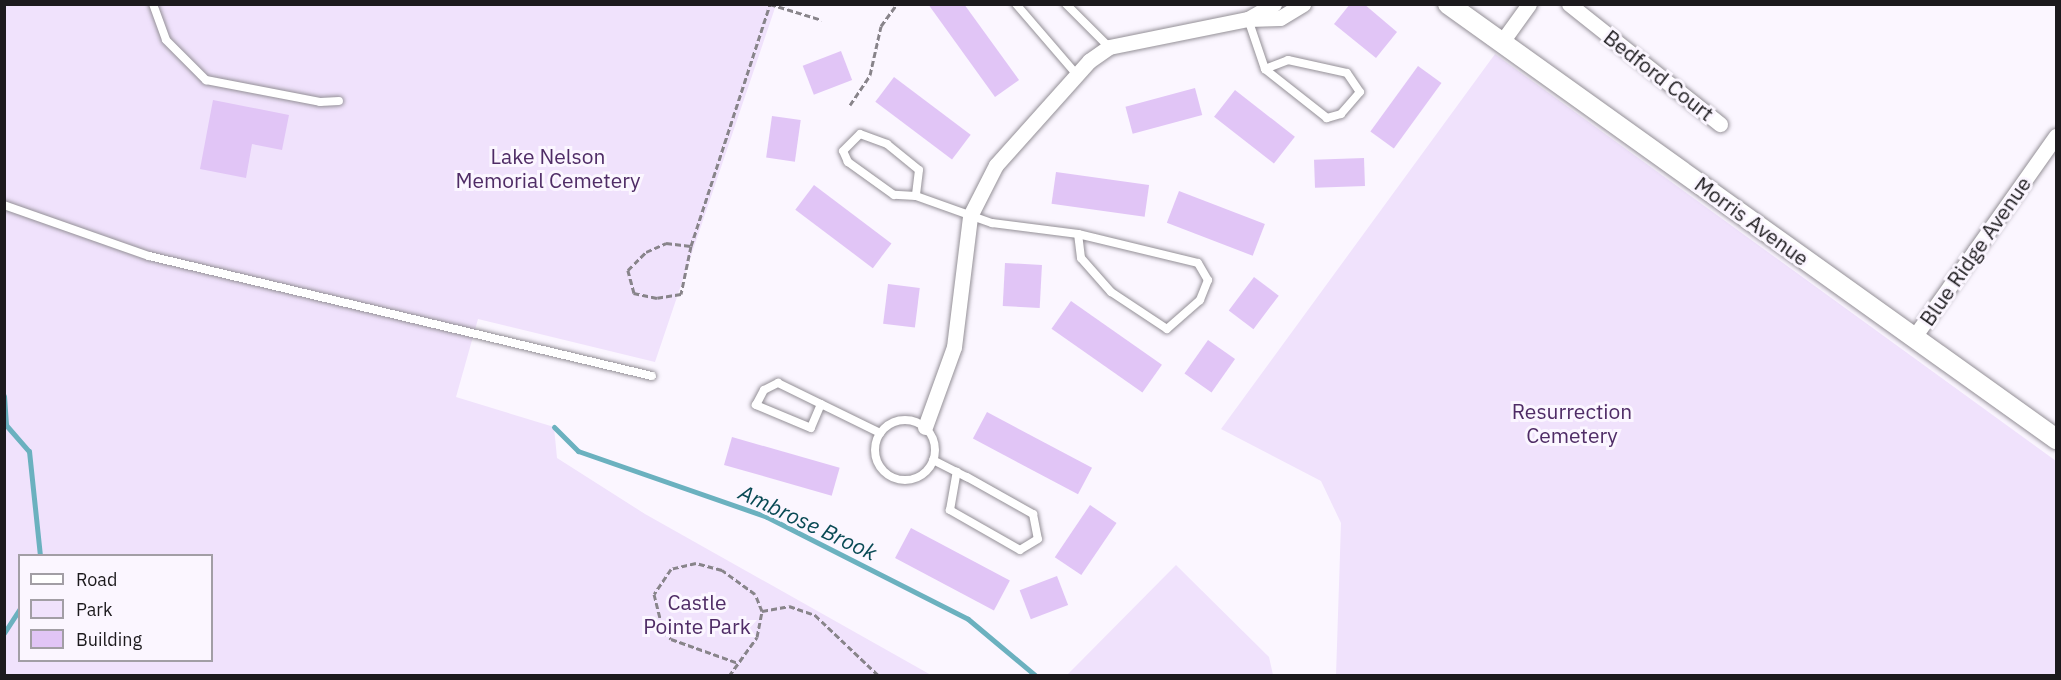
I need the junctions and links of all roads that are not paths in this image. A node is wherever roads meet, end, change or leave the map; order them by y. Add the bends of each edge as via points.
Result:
1 (153, 4) edge
2 (1016, 4) edge
3 (1066, 4) edge
4 (1274, 4) edge
5 (1303, 4) edge
6 (1448, 4) edge
7 (1529, 4) edge
8 (1569, 4) edge
9 (1248, 19) junction
10 (1501, 43) junction
11 (1109, 47) junction
12 (1265, 69) junction
13 (1077, 75) junction
14 (339, 102) dead end
15 (1720, 124) dead end
16 (2056, 136) edge
17 (916, 196) junction
18 (4, 205) edge
19 (970, 216) junction
20 (1078, 234) junction
21 (1914, 337) junction
22 (652, 376) dead end
23 (821, 404) junction
24 (925, 427) junction
25 (880, 433) junction
26 (2056, 439) edge
27 (933, 460) junction
28 (957, 472) junction

1 - 14 lane via 166,40 206,80 320,102
2 - 13 lane
3 - 11 lane
4 - 9 street
5 - 9 street via 1280,18
6 - 10 street, Morris Avenue
7 - 10 street
8 - 15 street, Bedford Court
9 - 11 street
9 - 12 lane
10 - 21 street, Morris Avenue
11 - 13 street
12 - 12 lane via 1327,118 1341,114 1360,92 1347,73 1288,60
13 - 19 street via 996,165
16 - 21 street, Blue Ridge Avenue
17 - 17 lane via 894,195 848,162 843,151 851,140 869,134 919,170
17 - 19 lane
18 - 22 lane via 149,256
19 - 20 lane
19 - 24 street via 954,347
20 - 20 lane via 1081,258 1111,292 1167,329 1200,300 1208,280 1198,263
21 - 26 street, Morris Avenue
23 - 23 lane via 778,383 764,390 756,405 811,428
23 - 25 lane
24 - 25 lane via 896,421
24 - 27 lane via 934,442
25 - 27 lane via 875,442 877,462 891,477 911,480
27 - 28 lane
28 - 28 lane via 1033,514 1038,539 1020,550 950,510

